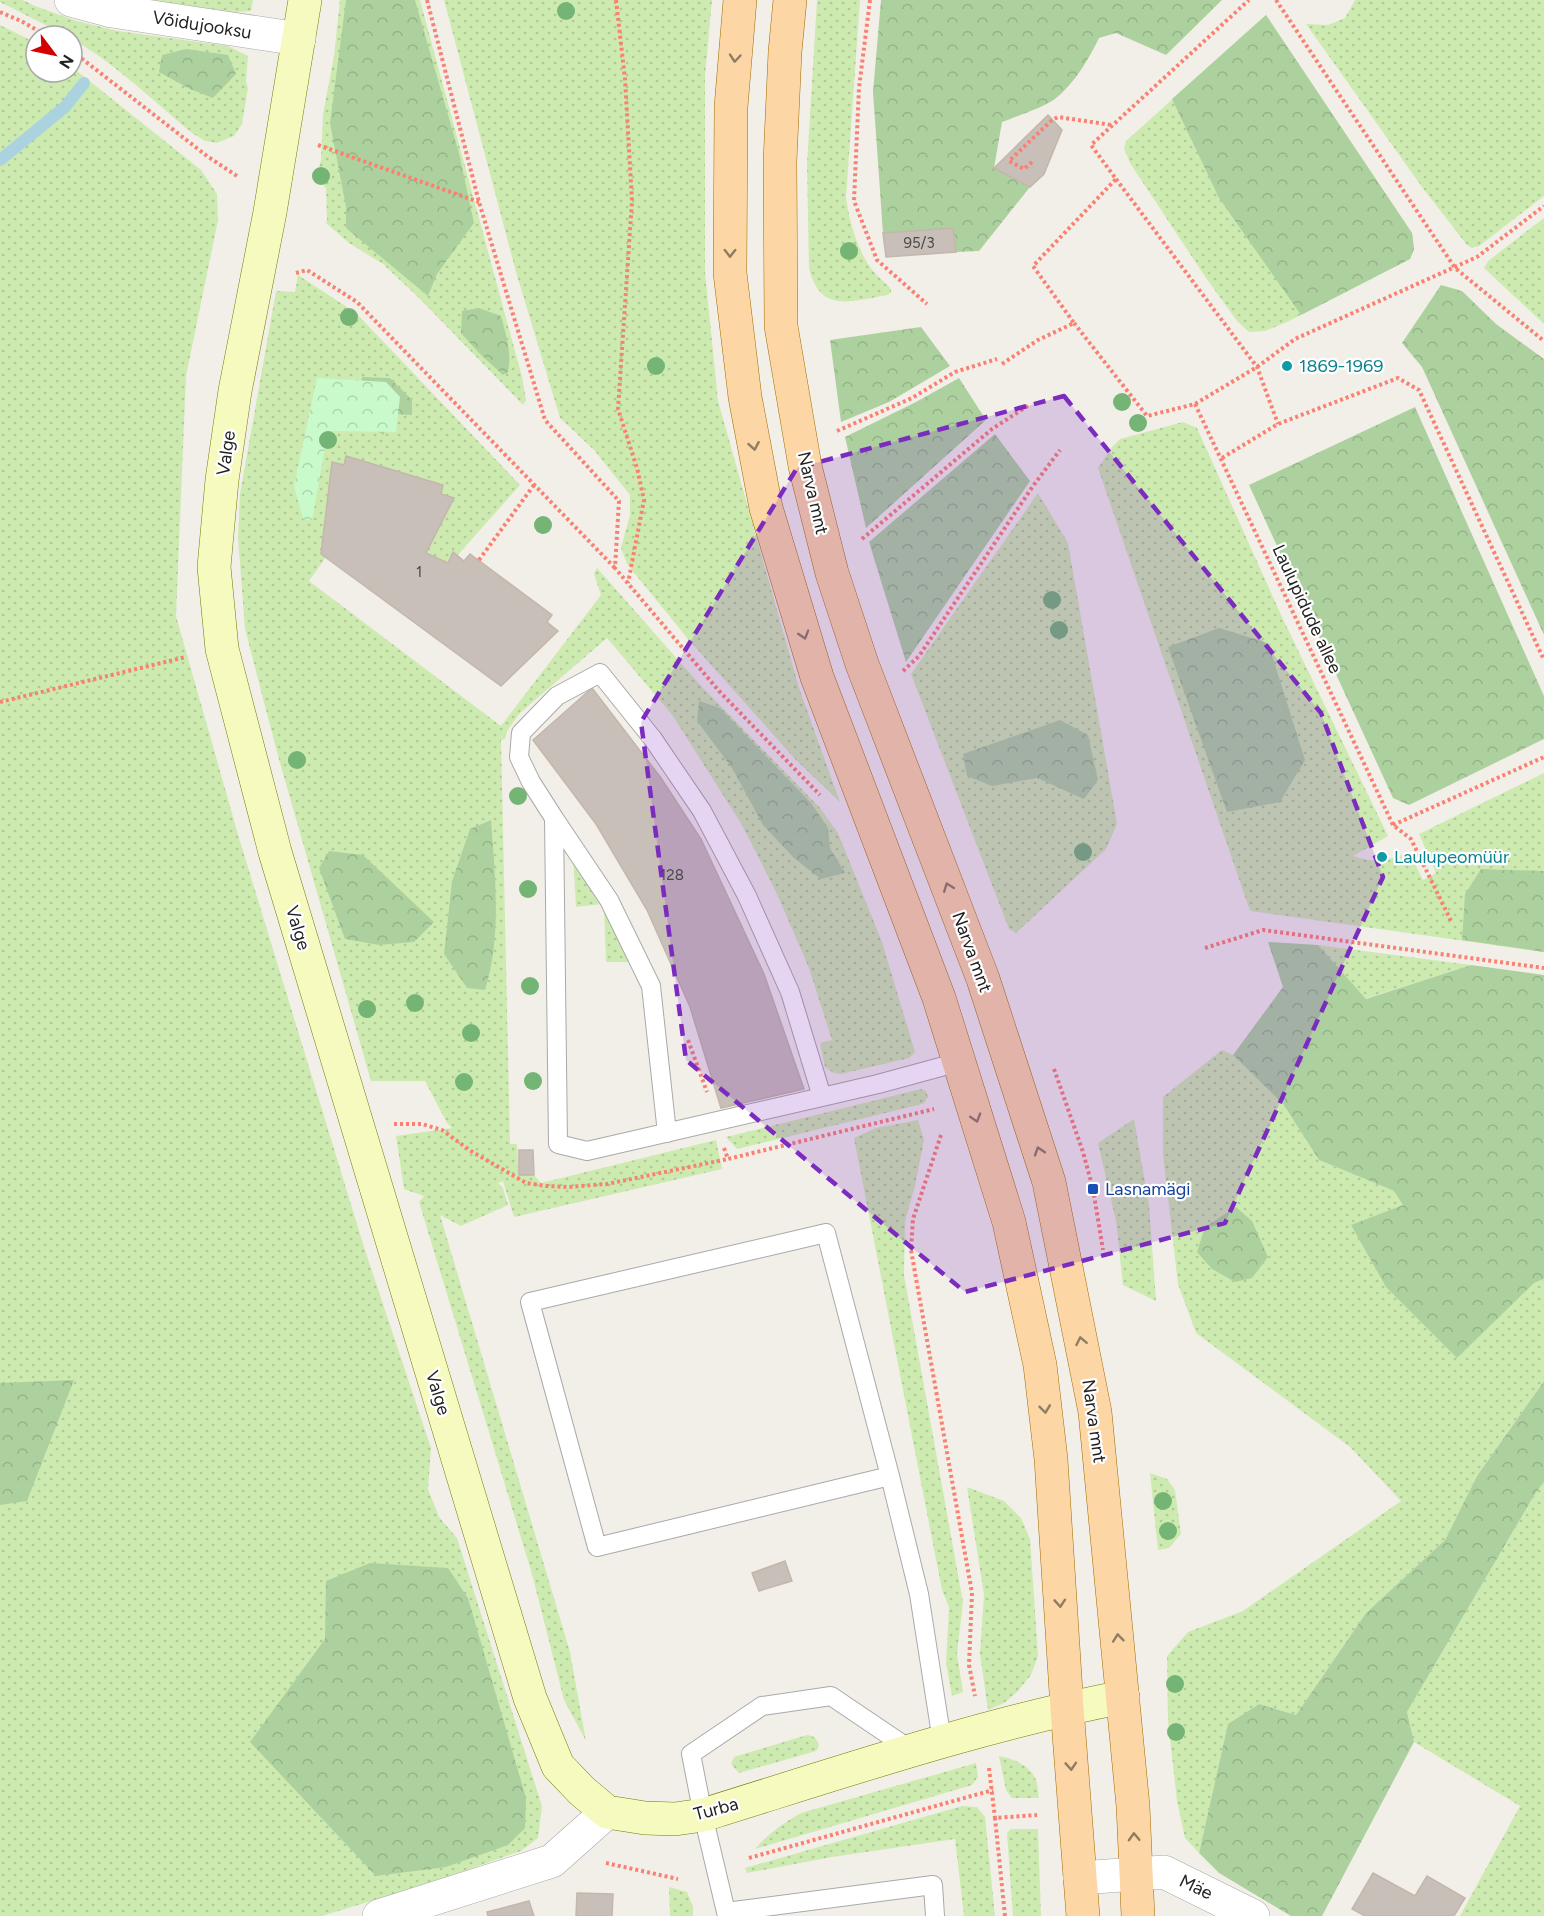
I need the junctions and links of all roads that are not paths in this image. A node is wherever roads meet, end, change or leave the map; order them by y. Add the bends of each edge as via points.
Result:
1 (71, 0) edge
2 (305, 0) edge
3 (740, 0) edge
4 (790, 0) edge
5 (299, 39) junction
6 (554, 818) junction
7 (945, 1066) junction
8 (822, 1097) junction
9 (667, 1133) junction
10 (890, 1476) junction
11 (1123, 1697) junction
12 (1066, 1708) junction
13 (942, 1741) junction
14 (911, 1750) junction
15 (607, 1812) junction
16 (703, 1815) junction
17 (1135, 1874) junction
18 (1080, 1878) junction
19 (726, 1914) edge
20 (379, 1916) edge
21 (935, 1916) edge
22 (1083, 1916) edge
23 (1137, 1916) edge
24 (1253, 1916) edge

1 - 5 street, Võidujooksu via 112,11
2 - 5 street, Valge
3 -> 7 main road via 731,108 730,273 745,397 766,508 817,677 939,998
11 -> 4 main road, Narva mnt via 1095,1412 1049,1182 984,979 862,664 832,573 806,466 781,326 780,161
5 - 15 street, Valge via 222,480 214,567 222,649 279,864 530,1698 558,1766
6 - 8 lane via 519,757 521,733 557,696 600,673 653,739 702,811 747,896 790,992
6 - 9 lane via 609,900 651,986
6 - 9 lane via 558,1144 587,1151
7 - 8 lane
7 -> 12 main road via 1009,1222 1040,1365 1051,1459
8 - 9 lane
10 - 10 lane via 826,1233 530,1302 597,1547
10 - 13 lane via 919,1594
11 - 12 street, Turba
17 -> 11 main road, Narva mnt
12 - 13 street, Turba
12 -> 18 main road
13 - 14 street, Turba
14 - 16 street, Turba
14 - 16 lane via 831,1696 762,1706 691,1754
15 - 16 street, Turba via 675,1819
15 - 20 street via 552,1861
16 - 19 lane
17 - 18 street, Mäe
17 - 23 main road, Narva mnt
17 - 24 street, Mäe via 1164,1872
18 - 22 main road
19 - 21 lane via 933,1885

